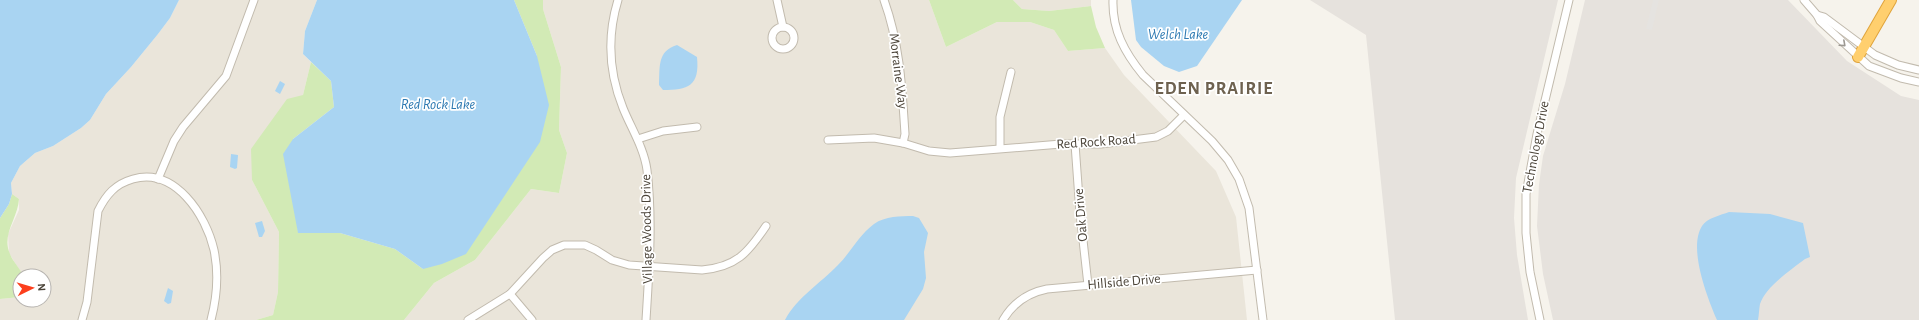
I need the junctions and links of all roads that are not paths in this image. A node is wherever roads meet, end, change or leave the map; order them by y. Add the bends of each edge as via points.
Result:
1 (254, 0) edge
2 (618, 0) edge
3 (777, 0) edge
4 (884, 0) edge
5 (1113, 0) edge
6 (1569, 0) edge
7 (1804, 0) edge
8 (1891, 0) edge
9 (1817, 16) junction
10 (783, 27) dead end
11 (1864, 46) junction
12 (1858, 56) junction
13 (1919, 70) edge
14 (1011, 72) dead end
15 (1919, 82) edge
16 (1184, 115) junction
17 (697, 126) dead end
18 (638, 140) junction
19 (828, 140) dead end
20 (903, 143) junction
21 (1075, 144) junction
22 (1000, 148) junction
23 (158, 179) junction
24 (766, 226) dead end
25 (649, 266) junction
26 (1257, 270) junction
27 (1088, 285) junction
28 (510, 294) junction
29 (82, 320) edge
30 (211, 320) edge
31 (468, 320) edge
32 (532, 320) edge
33 (646, 320) edge
34 (1003, 320) edge
35 (1263, 320) edge
36 (1540, 320) edge

1 - 23 street via 226,76 182,127
2 - 18 street, Village Woods Drive via 610,46 612,67 618,94
3 - 10 street
4 - 20 street, Morraine Way via 894,30 900,64 905,134
5 - 16 street via 1114,20 1124,49 1143,75
6 - 36 street, Technology Drive via 1537,134 1526,194 1530,272
7 - 9 street
8 - 11 highway
9 - 11 street via 1824,17
9 -> 12 street
11 - 12 highway
11 - 13 street via 1875,55 1898,65
12 - 15 street via 1870,66
14 - 22 street via 1000,117
16 - 21 street, Red Rock Road via 1168,131 1156,137
16 - 26 street via 1217,146 1239,179 1249,208
17 - 18 street via 662,131
18 - 25 street, Village Woods Drive via 646,169 650,232
19 - 20 street, Red Rock Road via 874,138
20 - 22 street, Red Rock Road via 929,151
21 - 22 street, Red Rock Road
21 - 27 street, Oak Drive
23 - 29 street via 136,178 124,182 104,199 98,211 87,302
23 - 30 street via 166,181 186,198 201,218 208,234 214,250 217,281
24 - 25 street via 753,247 724,266 702,270
25 - 28 street via 621,264 586,246 564,245 552,250 543,258
25 - 33 street, Village Woods Drive
26 - 27 street, Hillside Drive
26 - 35 street
27 - 34 street, Hillside Drive via 1047,289 1029,294 1014,305
28 - 31 street
28 - 32 street

